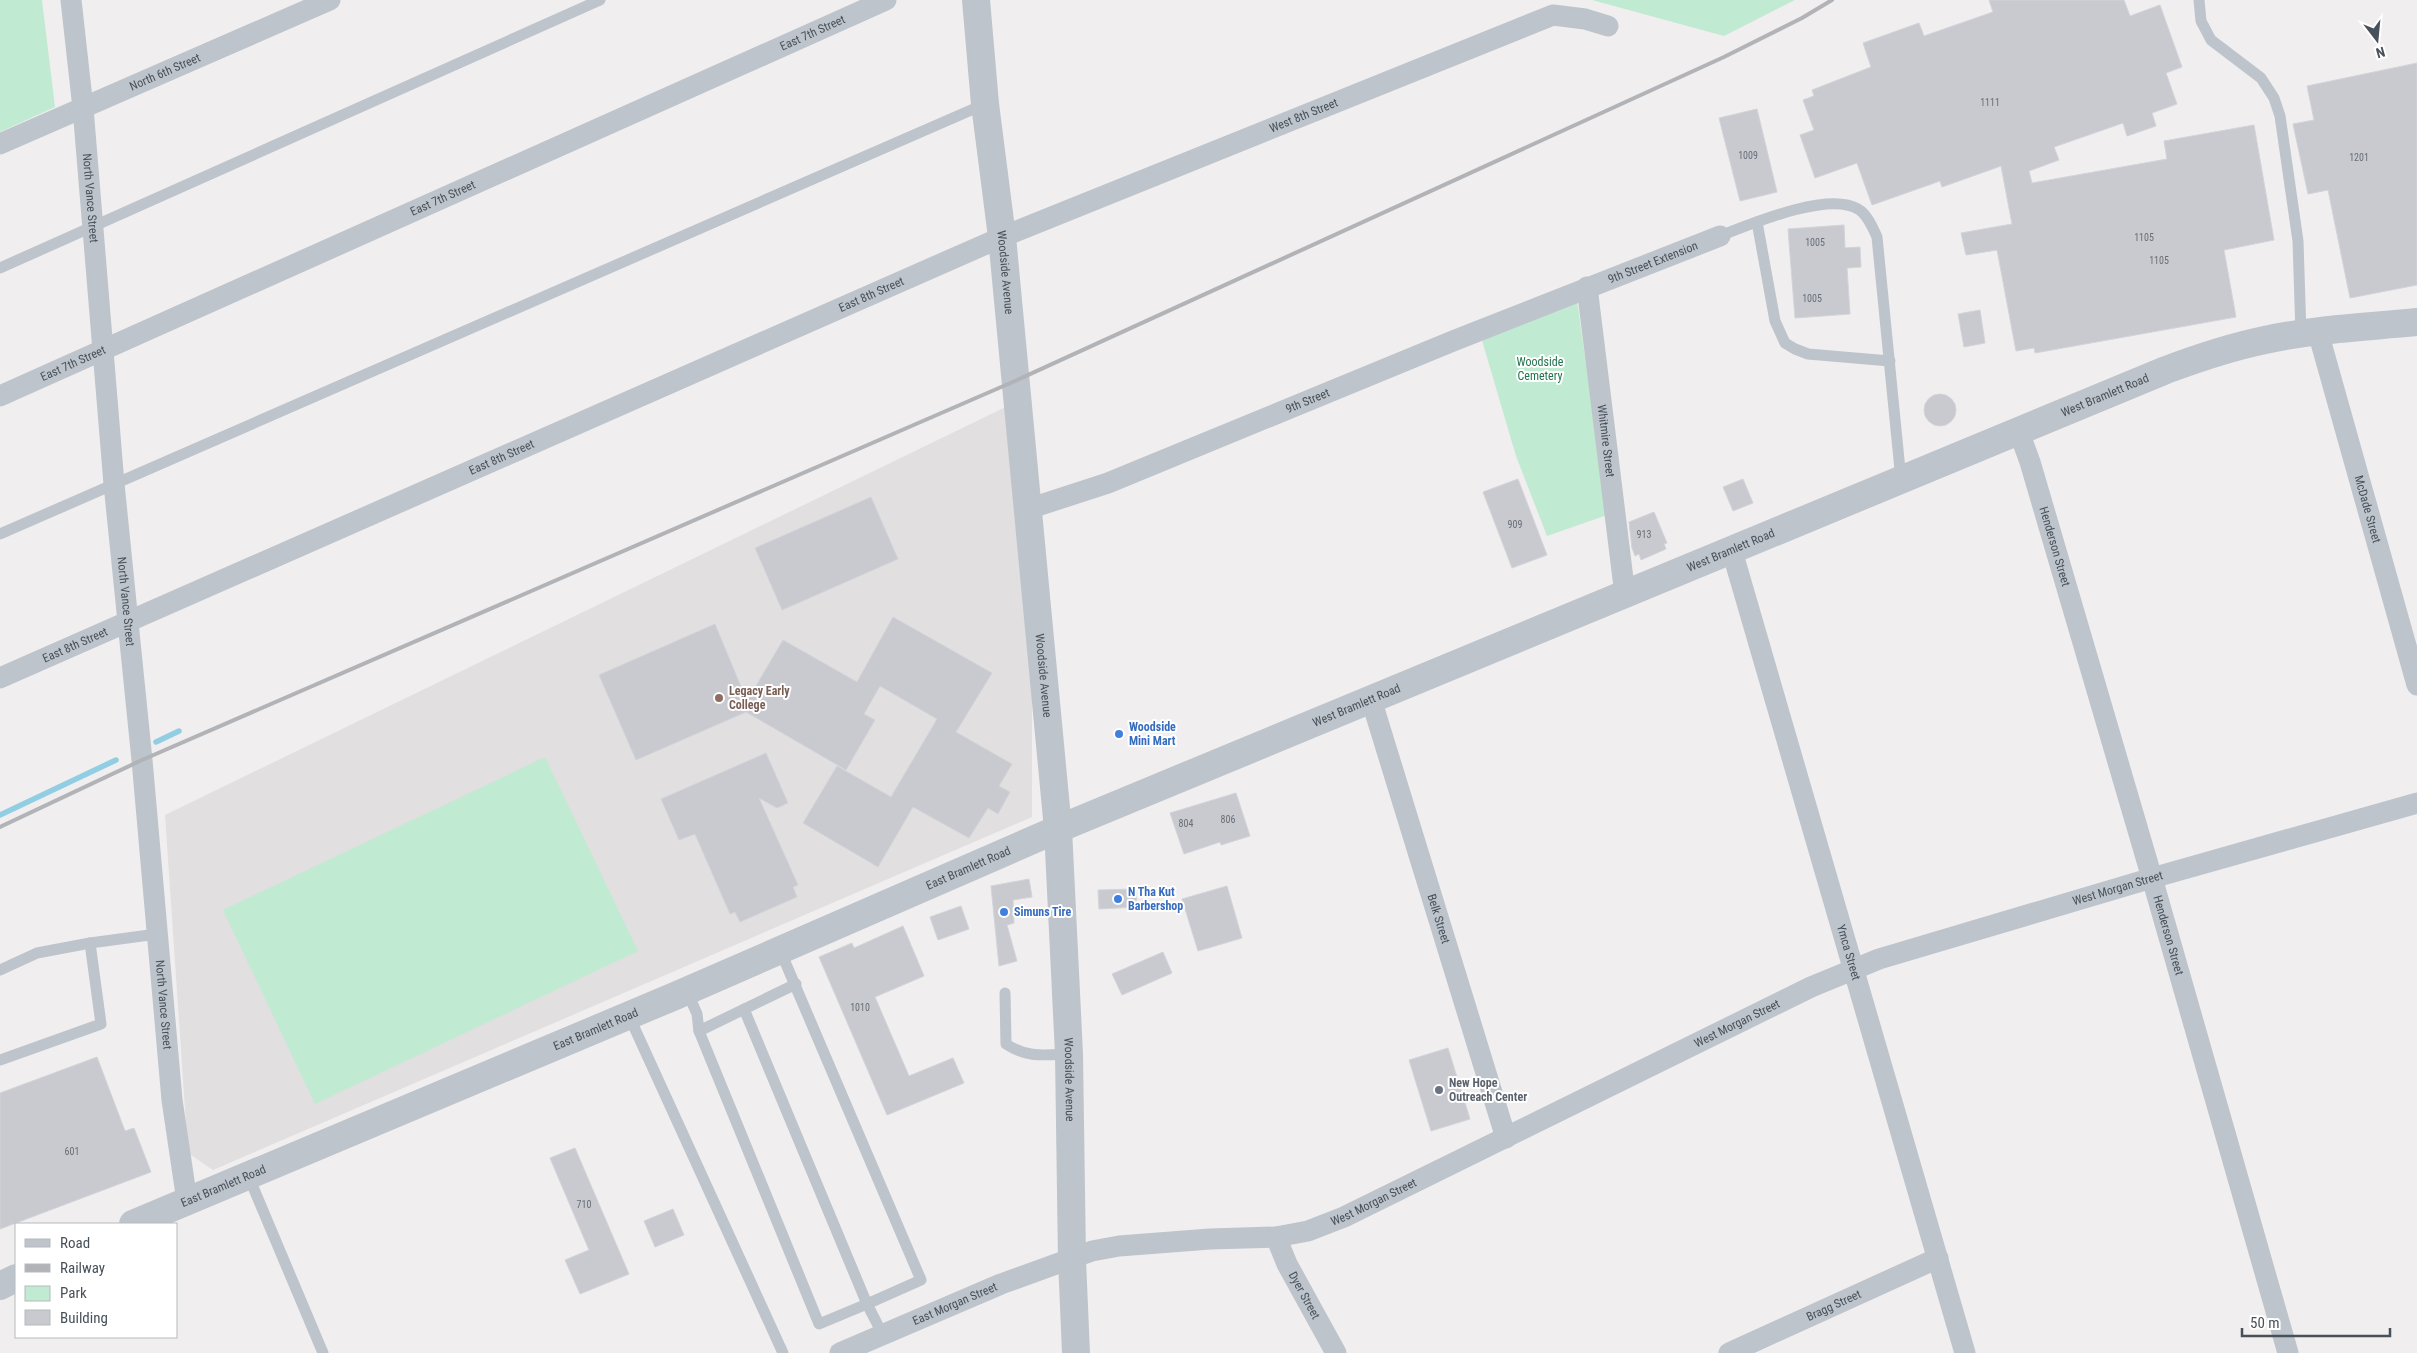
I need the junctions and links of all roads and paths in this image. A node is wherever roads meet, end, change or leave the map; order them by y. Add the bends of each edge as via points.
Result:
1 (71, 0) edge
2 (330, 0) edge
3 (600, 0) edge
4 (886, 0) edge
5 (976, 0) edge
6 (2199, 0) edge
7 (1608, 26) dead end
8 (985, 104) junction
9 (83, 108) junction
10 (0, 144) edge
11 (1757, 222) junction
12 (93, 227) junction
13 (1720, 236) joint
14 (1002, 237) junction
15 (0, 268) edge
16 (1587, 288) junction
17 (2417, 322) edge
18 (2310, 333) junction
19 (104, 351) junction
20 (1890, 361) junction
21 (0, 396) edge
22 (2019, 432) junction
23 (1902, 480) junction
24 (114, 484) junction
25 (1028, 509) junction
26 (0, 534) edge
27 (1732, 551) junction
28 (1625, 595) junction
29 (128, 620) junction
30 (0, 678) edge
31 (2417, 685) edge
32 (1371, 699) junction
33 (2417, 802) edge
34 (1058, 829) junction
35 (2152, 878) junction
36 (157, 934) junction
37 (90, 942) junction
38 (780, 950) junction
39 (0, 970) edge
40 (1854, 970) junction
41 (796, 984) junction
42 (687, 991) junction
43 (1005, 993) dead end
44 (744, 1009) junction
45 (629, 1015) junction
46 (699, 1031) junction
47 (1069, 1054) junction
48 (0, 1060) edge
49 (1506, 1138) junction
50 (248, 1175) junction
51 (186, 1201) junction
52 (135, 1223) edge
53 (1276, 1237) junction
54 (1938, 1258) junction
55 (1072, 1260) junction
56 (15, 1278) edge
57 (0, 1286) edge
58 (867, 1304) junction
59 (883, 1334) junction
60 (323, 1353) edge
61 (783, 1353) edge
62 (840, 1353) edge
63 (1076, 1353) edge
64 (1336, 1353) edge
65 (1729, 1353) edge
66 (1965, 1353) edge
67 (2288, 1353) edge

1 - 9 street, North Vance Street
2 - 9 street, North 6th Street
3 - 12 lane
4 - 19 street, East 7th Street
5 - 8 street, Woodside Avenue
6 - 18 lane via 2201,20 2211,40 2261,78 2274,98 2280,116
7 - 14 street, West 8th Street via 1553,15
8 - 14 street, Woodside Avenue
8 - 24 lane
9 - 10 street, North 6th Street
9 - 12 street, North Vance Street
11 - 13 lane
11 - 20 lane via 1775,321 1785,343 1808,354
11 - 20 lane via 1829,202 1845,203 1860,210 1878,237
12 - 15 lane
12 - 19 street, North Vance Street
13 - 16 street, 9th Street Extension
14 - 25 street, Woodside Avenue
14 - 29 street, East 8th Street
16 - 25 street, 9th Street via 1108,482
16 - 28 street, Whitmire Street
17 - 18 street, West Bramlett Road
18 - 22 street, West Bramlett Road via 2264,340 2201,357
18 - 31 street, McDade Street
19 - 21 street, East 7th Street
19 - 24 street, North Vance Street
20 - 23 lane
22 - 23 street, West Bramlett Road
22 - 35 street, Henderson Street
23 - 27 street, West Bramlett Road
24 - 26 lane
24 - 29 street, North Vance Street
25 - 34 street, Woodside Avenue
27 - 28 street, West Bramlett Road
27 - 40 street, Ymca Street
28 - 32 street, West Bramlett Road
29 - 30 street, East 8th Street
29 - 36 street, North Vance Street
32 - 34 street, West Bramlett Road
32 - 49 street, Belk Street
33 - 35 street, West Morgan Street
34 - 38 street, East Bramlett Road
34 - 47 street, Woodside Avenue
35 - 40 street, West Morgan Street via 1879,959
35 - 67 street, Henderson Street
36 - 37 lane
36 - 51 street, North Vance Street via 172,1100
37 - 39 lane via 37,953
37 - 48 lane via 101,1024
38 - 41 lane
38 - 42 street, East Bramlett Road
40 - 49 street, West Morgan Street via 1810,987
40 - 54 street, Ymca Street
41 - 44 lane
41 - 58 lane via 921,1280
42 - 45 street, East Bramlett Road
42 - 46 lane via 697,1014
43 - 47 lane via 1006,1044 1018,1052 1036,1055
44 - 46 lane
44 - 58 lane
45 - 50 street, East Bramlett Road
45 - 61 lane
46 - 58 lane via 819,1324
47 - 55 street, Woodside Avenue
49 - 53 street, West Morgan Street via 1344,1217 1308,1231
50 - 51 street, East Bramlett Road
50 - 60 lane
51 - 52 street, East Bramlett Road
53 - 55 street, West Morgan Street via 1119,1246 1092,1251
53 - 64 street, Dyer Street via 1287,1264
54 - 65 street, Bragg Street
54 - 66 street, Ymca Street
55 - 59 street, East Morgan Street via 1001,1284
55 - 63 street, Woodside Avenue
56 - 57 street
58 - 59 lane
59 - 62 street, East Morgan Street

